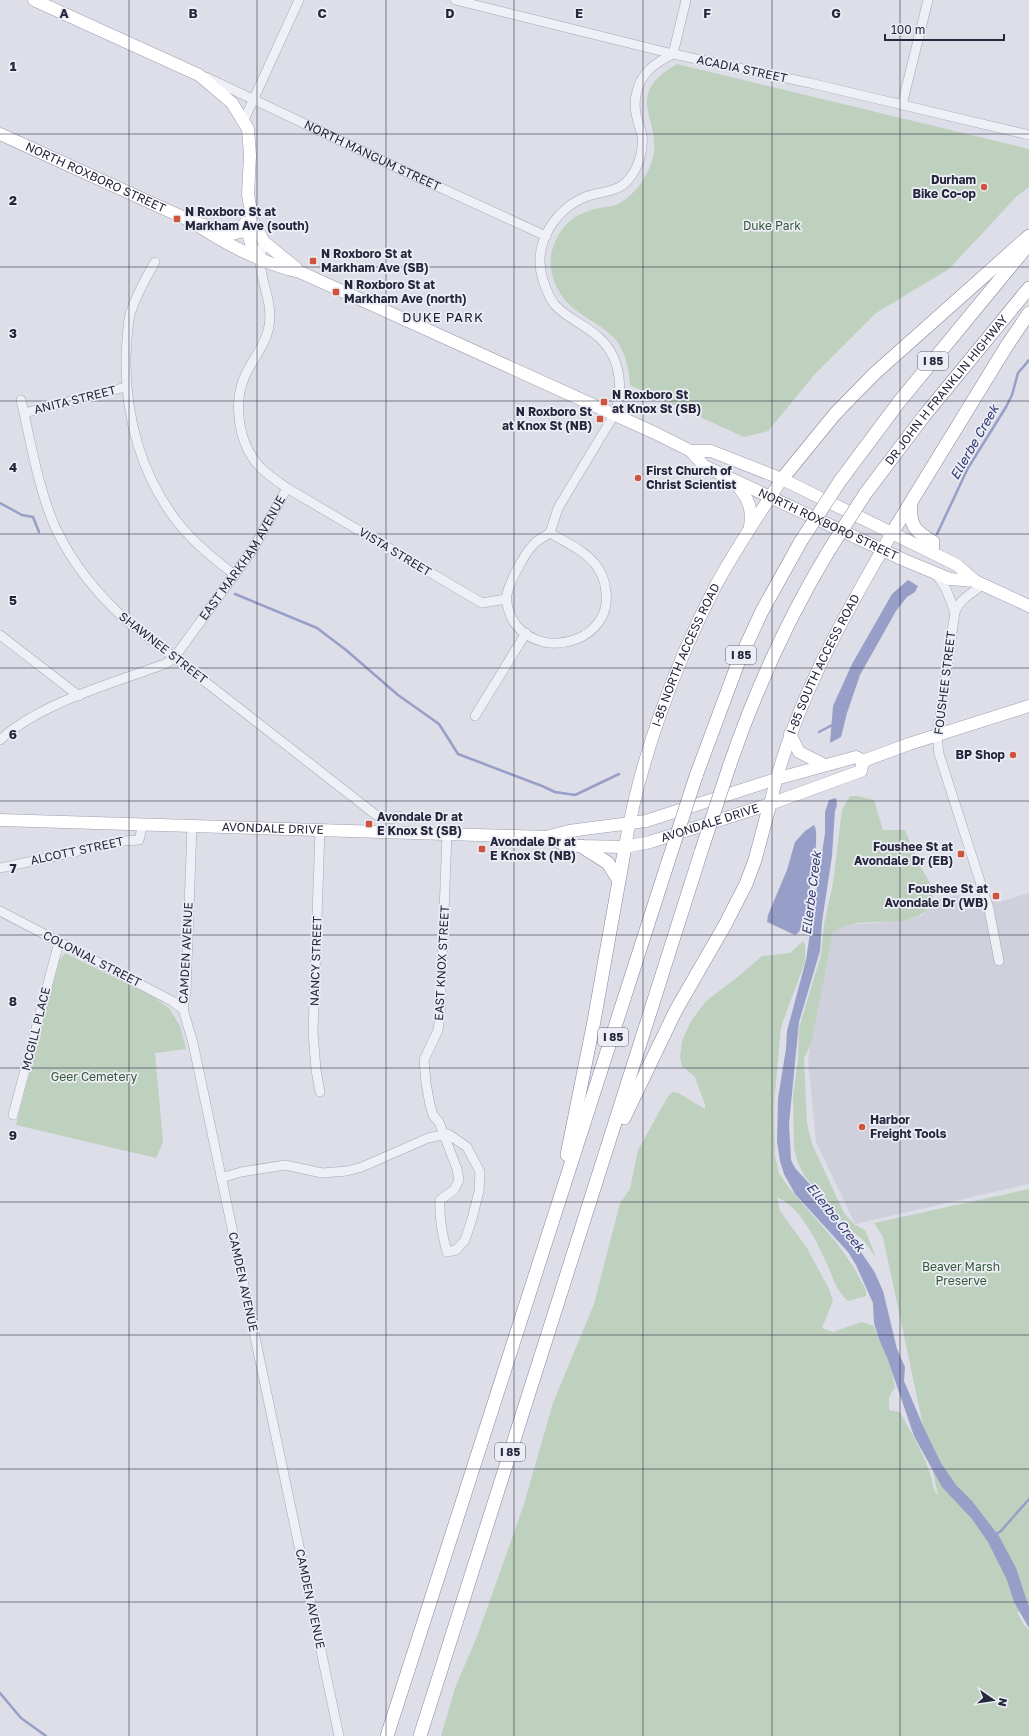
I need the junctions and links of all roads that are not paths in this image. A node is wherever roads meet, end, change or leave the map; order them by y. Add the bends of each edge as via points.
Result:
1 (34, 0) edge
2 (299, 0) edge
3 (455, 0) edge
4 (686, 0) edge
5 (928, 0) edge
6 (673, 54) junction
7 (199, 75) junction
8 (252, 100) junction
9 (902, 105) junction
10 (244, 120) junction
11 (0, 134) edge
12 (1029, 135) edge
13 (191, 221) junction
14 (250, 226) junction
15 (546, 236) junction
16 (1029, 236) edge
17 (264, 242) junction
18 (1029, 244) edge
19 (260, 258) junction
20 (155, 262) dead end
21 (300, 272) junction
22 (1029, 288) edge
23 (1029, 313) edge
24 (126, 387) junction
25 (21, 400) dead end
26 (24, 413) junction
27 (614, 415) junction
28 (691, 451) junction
29 (782, 479) junction
30 (732, 480) junction
31 (287, 488) junction
32 (770, 498) junction
33 (912, 503) junction
34 (749, 531) junction
35 (550, 533) junction
36 (892, 533) junction
37 (882, 550) junction
38 (932, 552) junction
39 (936, 573) junction
40 (234, 575) junction
41 (978, 583) junction
42 (506, 599) junction
43 (1029, 606) edge
44 (955, 612) junction
45 (526, 634) junction
46 (0, 635) edge
47 (174, 658) junction
48 (79, 696) junction
49 (1029, 706) edge
50 (475, 716) dead end
51 (790, 734) junction
52 (937, 737) junction
53 (0, 740) edge
54 (863, 761) junction
55 (825, 765) junction
56 (776, 779) junction
57 (770, 804) junction
58 (399, 816) dead end
59 (0, 820) edge
60 (629, 823) junction
61 (143, 824) junction
62 (192, 826) junction
63 (320, 830) junction
64 (447, 834) junction
65 (546, 837) junction
66 (581, 846) junction
67 (625, 847) junction
68 (0, 868) edge
69 (618, 879) junction
70 (0, 911) edge
71 (59, 942) junction
72 (999, 961) dead end
73 (183, 1009) junction
74 (320, 1092) dead end
75 (14, 1115) dead end
76 (443, 1134) junction
77 (601, 1168) junction
78 (221, 1178) junction
79 (555, 1212) junction
80 (339, 1736) edge
81 (388, 1736) edge
82 (420, 1736) edge

1 - 7 main road, NORTH MANGUM STREET
2 - 8 street, EAST MARKHAM AVENUE
3 - 6 street, ACADIA STREET
4 - 6 street
5 - 9 street
6 - 9 street, ACADIA STREET
6 - 15 street via 648,70 637,93 635,112 642,136 642,146 633,174 622,186 614,190 570,204 552,223
7 - 8 street, NORTH MANGUM STREET
7 - 10 main road, NORTH MANGUM STREET via 227,98
8 - 10 street, EAST MARKHAM AVENUE
8 - 15 street, NORTH MANGUM STREET
9 - 12 street, ACADIA STREET
10 - 14 main road, EAST MARKHAM AVENUE via 241,200
11 - 13 main road, NORTH ROXBORO STREET
13 - 14 main road, NORTH ROXBORO STREET via 232,234
13 - 19 main road, NORTH ROXBORO STREET via 213,236
14 - 17 main road, EAST MARKHAM AVENUE
14 - 19 main road, EAST MARKHAM AVENUE via 252,247
15 - 27 street via 540,254 540,265 552,301 565,314 600,339 609,349 617,366 620,389
16 - 29 highway via 874,374 835,414
17 - 19 street, EAST MARKHAM AVENUE
17 - 21 main road, EAST MARKHAM AVENUE
18 - 79 highway, I 85, bridge via 898,402 840,481 801,541 762,611 738,662 696,776 616,1030
19 - 21 main road, NORTH ROXBORO STREET
19 - 31 street, EAST MARKHAM AVENUE via 271,309 269,327 244,378 238,410 247,447 260,467
20 - 24 street via 136,299 128,324
21 - 27 main road, NORTH ROXBORO STREET
22 - 77 highway, DR JOHN H FRANKLIN HIGHWAY / I 85, bridge via 924,416 865,494 793,614 770,662 729,767
23 - 33 highway
24 - 26 street, ANITA STREET
24 - 40 street via 132,428 153,482 179,525 210,556
25 - 26 street, SHAWNEE STREET
26 - 47 street, SHAWNEE STREET via 42,490 56,529 67,549 92,585 114,610
27 - 28 main road, NORTH ROXBORO STREET
27 - 35 street via 562,502
28 - 29 main road, NORTH ROXBORO STREET via 711,451
28 - 30 main road, NORTH ROXBORO STREET via 704,466
29 - 32 main road, I-85 NORTH ACCESS ROAD
29 - 36 main road, NORTH ROXBORO STREET
30 - 32 main road, NORTH ROXBORO STREET
30 - 34 main road via 749,502
31 - 40 street, EAST MARKHAM AVENUE
31 - 42 street, VISTA STREET via 482,604
32 - 34 main road, I-85 NORTH ACCESS ROAD
32 - 37 main road, NORTH ROXBORO STREET
33 - 36 highway
33 - 38 highway via 912,523 922,536 933,542
34 - 60 main road, I-85 NORTH ACCESS ROAD via 716,586 674,675
35 - 42 street via 534,543 509,585
35 - 45 street via 594,562 605,581 606,604 600,621 592,631 580,638 556,644
36 - 37 main road, I-85 SOUTH ACCESS ROAD
36 - 38 main road, NORTH ROXBORO STREET
37 - 39 main road, NORTH ROXBORO STREET
37 - 51 main road, I-85 SOUTH ACCESS ROAD via 825,653
38 - 41 main road, NORTH ROXBORO STREET via 957,565
39 - 41 main road, NORTH ROXBORO STREET via 950,580
39 - 44 street, FOUSHEE STREET
40 - 47 street, EAST MARKHAM AVENUE
41 - 43 main road, NORTH ROXBORO STREET
41 - 44 street via 973,594 960,601
42 - 45 street via 512,619
44 - 52 street, FOUSHEE STREET
45 - 50 street
46 - 48 street
47 - 48 street, EAST MARKHAM AVENUE via 167,663
47 - 58 street, SHAWNEE STREET via 376,815 391,819
48 - 53 street, EAST MARKHAM AVENUE via 30,718
49 - 52 main road, AVONDALE DRIVE
51 - 55 main road via 799,752
51 - 56 main road, I-85 SOUTH ACCESS ROAD
52 - 54 main road, AVONDALE DRIVE
52 - 72 street, FOUSHEE STREET via 939,754 989,909
54 - 55 main road, AVONDALE DRIVE via 856,757
54 - 57 main road, AVONDALE DRIVE via 861,771
55 - 56 main road, AVONDALE DRIVE
56 - 57 main road, I-85 SOUTH ACCESS ROAD
56 - 60 main road, AVONDALE DRIVE via 646,821
57 - 67 main road, AVONDALE DRIVE via 650,842
57 - 77 highway via 746,884 676,1010
59 - 61 main road, AVONDALE DRIVE
60 - 65 main road, AVONDALE DRIVE
60 - 67 main road, I-85 NORTH ACCESS ROAD
61 - 62 main road, AVONDALE DRIVE
61 - 68 street, ALCOTT STREET via 139,840
62 - 63 main road, AVONDALE DRIVE
62 - 73 street, CAMDEN AVENUE via 186,992
63 - 64 main road, AVONDALE DRIVE
63 - 74 street, NANCY STREET via 314,1032
64 - 65 main road, AVONDALE DRIVE
64 - 76 street, EAST KNOX STREET via 440,1015 438,1030 424,1060 430,1105
65 - 66 main road, AVONDALE DRIVE via 566,845
66 - 67 main road, AVONDALE DRIVE
66 - 69 highway via 608,863
67 - 69 highway
69 - 79 highway via 594,1021
70 - 71 street, COLONIAL STREET
71 - 73 street, COLONIAL STREET via 165,997
71 - 75 street, MCGILL PLACE
73 - 78 street, CAMDEN AVENUE via 193,1043
76 - 76 street, EAST KNOX STREET via 459,1180 454,1190 440,1200 439,1217 447,1252 456,1250 465,1240 479,1191 480,1172 467,1147 453,1135
76 - 78 street via 347,1171 322,1173 285,1165
77 - 82 highway, I 85
78 - 80 street, CAMDEN AVENUE
79 - 81 highway, I 85

